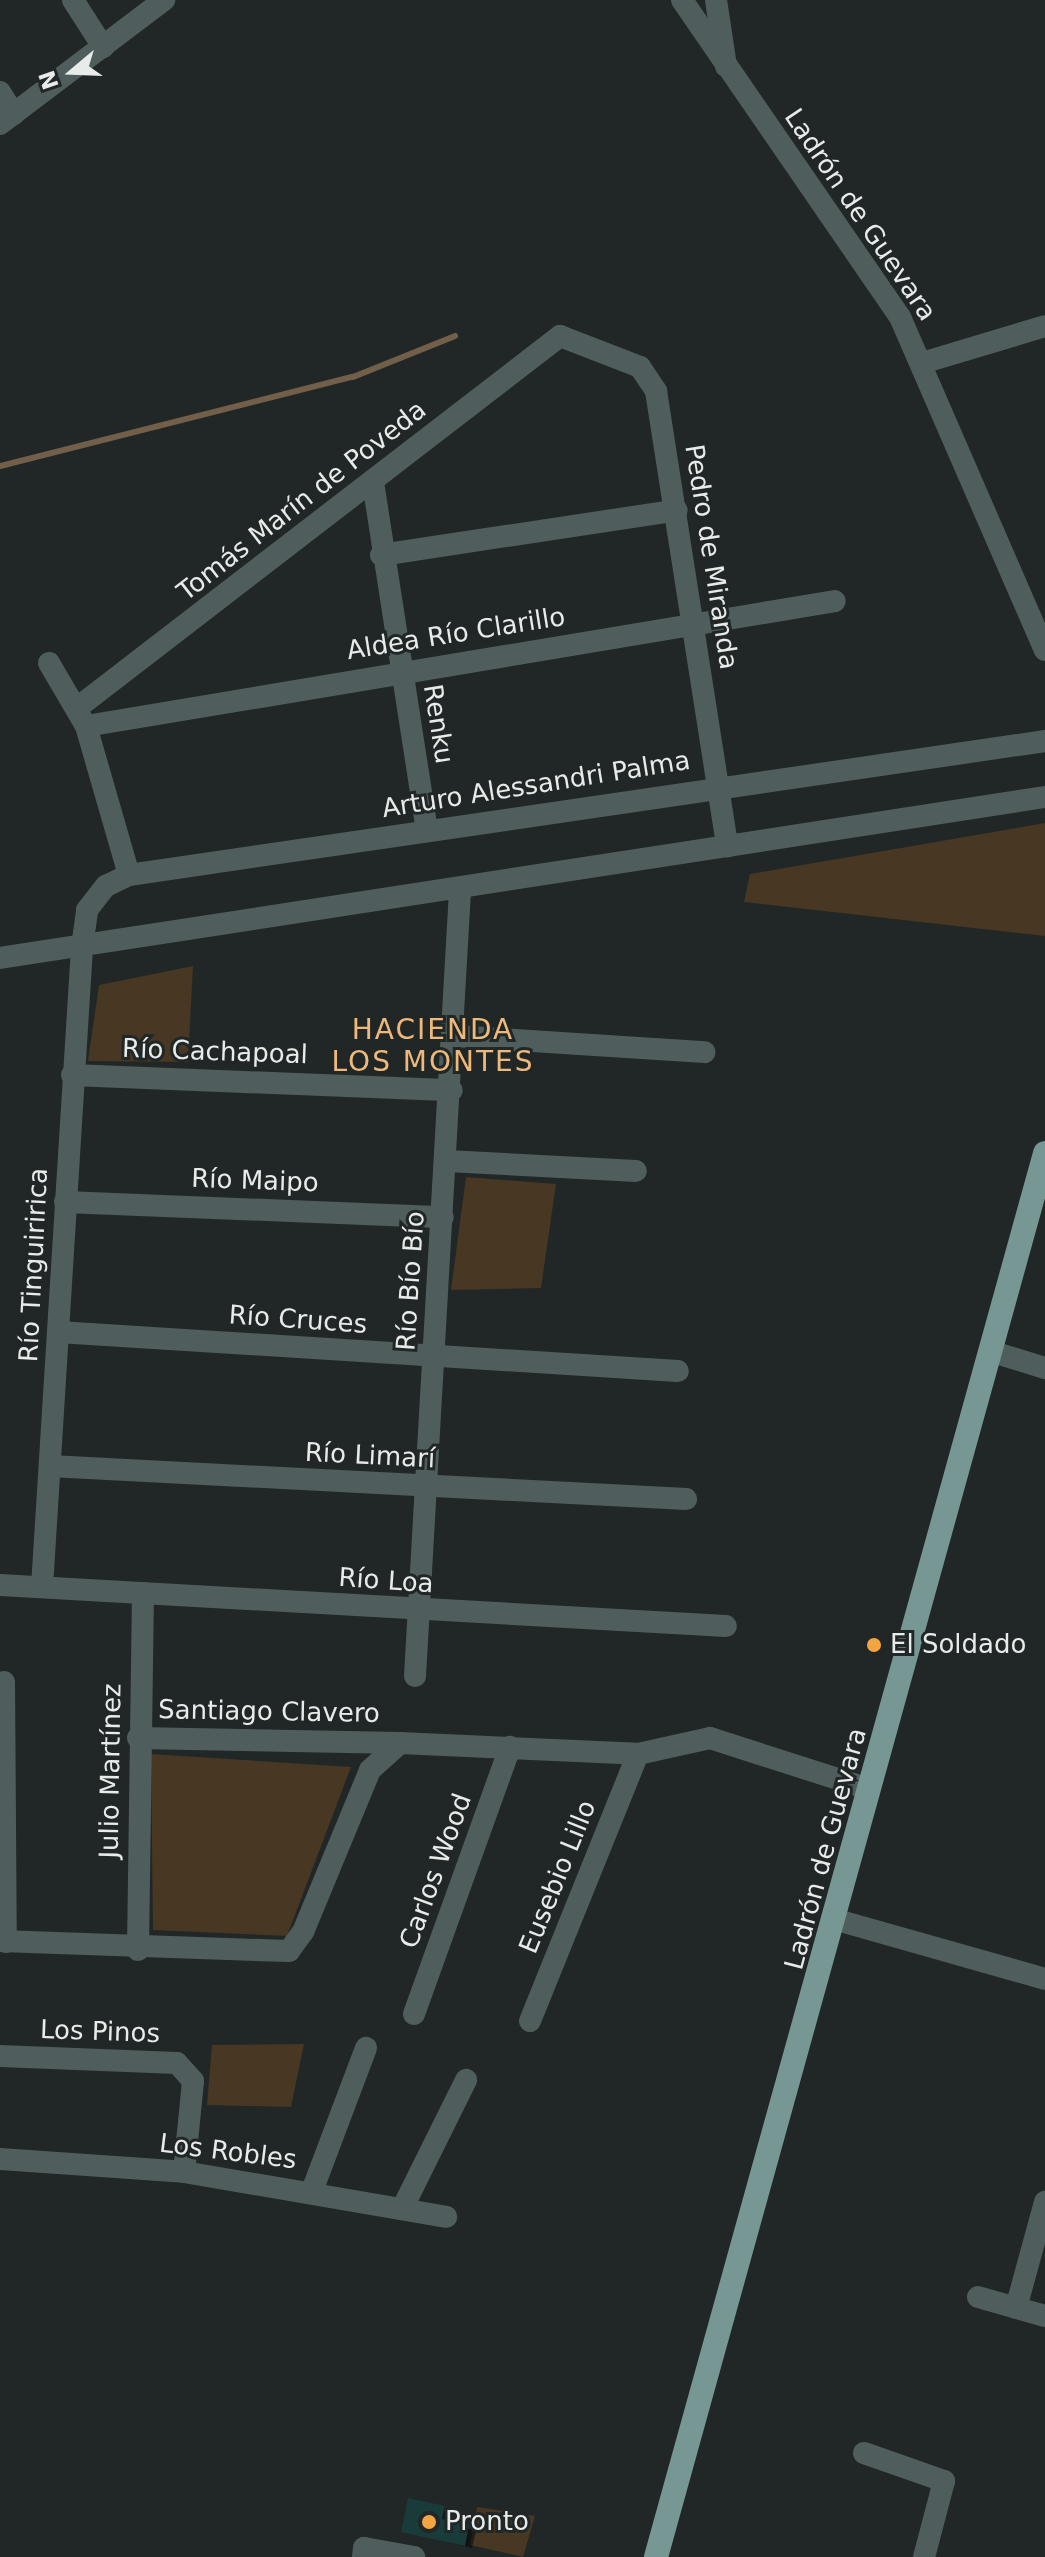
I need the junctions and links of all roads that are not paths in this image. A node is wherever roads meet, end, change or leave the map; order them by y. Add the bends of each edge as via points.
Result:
1 (73, 0) edge
2 (164, 0) edge
3 (682, 0) edge
4 (716, 0) edge
5 (103, 47) junction
6 (726, 66) junction
7 (0, 92) edge
8 (7, 119) edge
9 (1045, 326) edge
10 (560, 336) joint
11 (922, 363) junction
12 (373, 482) junction
13 (677, 510) junction
14 (381, 555) junction
15 (835, 601) dead end
16 (692, 625) junction
17 (1045, 650) edge
18 (49, 663) dead end
19 (400, 670) junction
20 (82, 717) junction
21 (1045, 741) edge
22 (717, 785) junction
23 (1045, 797) edge
24 (427, 831) junction
25 (727, 846) junction
26 (129, 875) junction
27 (460, 890) junction
28 (82, 947) junction
29 (0, 958) edge
30 (455, 1036) junction
31 (704, 1052) dead end
32 (72, 1075) junction
33 (452, 1090) junction
34 (1045, 1153) edge
35 (447, 1161) junction
36 (636, 1171) dead end
37 (65, 1202) junction
38 (443, 1217) junction
39 (58, 1332) junction
40 (993, 1352) junction
41 (435, 1357) junction
42 (1045, 1368) edge
43 (678, 1371) dead end
44 (50, 1466) junction
45 (427, 1487) junction
46 (686, 1499) dead end
47 (0, 1585) edge
48 (42, 1587) junction
49 (143, 1593) junction
50 (419, 1611) junction
51 (726, 1626) dead end
52 (415, 1676) dead end
53 (4, 1682) dead end
54 (138, 1738) junction
55 (400, 1743) junction
56 (510, 1747) junction
57 (638, 1754) junction
58 (869, 1789) junction
59 (837, 1920) junction
60 (3, 1941) edge
61 (138, 1950) junction
62 (1045, 1979) edge
63 (414, 2014) dead end
64 (530, 2021) dead end
65 (366, 2048) dead end
66 (0, 2056) edge
67 (466, 2080) dead end
68 (0, 2159) edge
69 (184, 2172) junction
70 (312, 2191) junction
71 (1045, 2202) edge
72 (403, 2207) junction
73 (446, 2217) dead end
74 (978, 2297) dead end
75 (1016, 2308) junction
76 (1045, 2316) edge
77 (864, 2453) dead end
78 (363, 2557) edge
79 (414, 2557) edge
80 (656, 2557) edge
81 (924, 2557) edge

1 - 5 street
2 - 5 street
3 - 6 street, Ladrón de Guevara
4 - 6 street
5 - 8 street
6 - 11 street, Ladrón de Guevara via 900,317
7 - 8 street
9 - 11 street
10 - 12 street, Tomás Marín de Poveda
10 - 13 street, Pedro de Miranda via 640,367 653,381
11 - 17 street, Ladrón de Guevara
12 - 14 street, Renku
12 - 20 street, Tomás Marín de Poveda
13 - 14 street
13 - 16 street, Pedro de Miranda
14 - 19 street, Renku
15 - 16 street, Aldea Río Clarillo
16 - 19 street, Aldea Río Clarillo
16 - 22 street, Pedro de Miranda
18 - 20 street
19 - 20 street, Aldea Río Clarillo
19 - 24 street, Renku
20 - 26 street
21 - 22 street, Arturo Alessandri Palma
22 - 24 street, Arturo Alessandri Palma
22 - 25 street, Pedro de Miranda
23 - 25 street
24 - 26 street, Arturo Alessandri Palma
25 - 27 street
26 - 28 street, Arturo Alessandri Palma via 94,896
27 - 28 street
27 - 30 street, Río Bío Bío
28 - 29 street
28 - 32 street, Río Tinguiririca
30 - 31 street
30 - 33 street, Río Bío Bío
32 - 33 street, Río Cachapoal
32 - 37 street, Río Tinguiririca
33 - 35 street, Río Bío Bío
34 - 40 main road, Ladrón de Guevara
35 - 36 street
35 - 38 street, Río Bío Bío
37 - 38 street, Río Maipo
37 - 39 street, Río Tinguiririca
38 - 41 street, Río Bío Bío
39 - 41 street, Río Cruces
39 - 44 street, Río Tinguiririca
40 - 42 street
40 - 58 main road, Ladrón de Guevara
41 - 43 street, Río Cruces
41 - 45 street, Río Bío Bío
44 - 45 street, Río Limarí
44 - 48 street, Río Tinguiririca
45 - 46 street, Río Limarí
45 - 50 street, Río Bío Bío
47 - 48 street, Río Loa
48 - 49 street, Río Loa
49 - 50 street, Río Loa
49 - 54 street, Julio Martínez
50 - 51 street, Río Loa
50 - 52 street, Río Bío Bío
53 - 60 street
54 - 55 street, Santiago Clavero
54 - 61 street, Julio Martínez
55 - 56 street, Santiago Clavero
55 - 61 street via 370,1770 303,1932 289,1951
56 - 57 street, Santiago Clavero
56 - 63 street, Carlos Wood
57 - 58 street, Santiago Clavero via 710,1738
57 - 64 street, Eusebio Lillo
58 - 59 main road, Ladrón de Guevara
59 - 62 street
59 - 80 main road, Ladrón de Guevara
60 - 61 street
65 - 70 street
66 - 69 street, Los Pinos via 177,2063 193,2081
67 - 72 street
68 - 69 street, Los Robles
69 - 70 street, Los Robles
70 - 72 street, Los Robles
71 - 75 street
72 - 73 street, Los Robles
74 - 75 street
75 - 76 street
77 - 81 street via 944,2481
78 - 79 street via 364,2548

